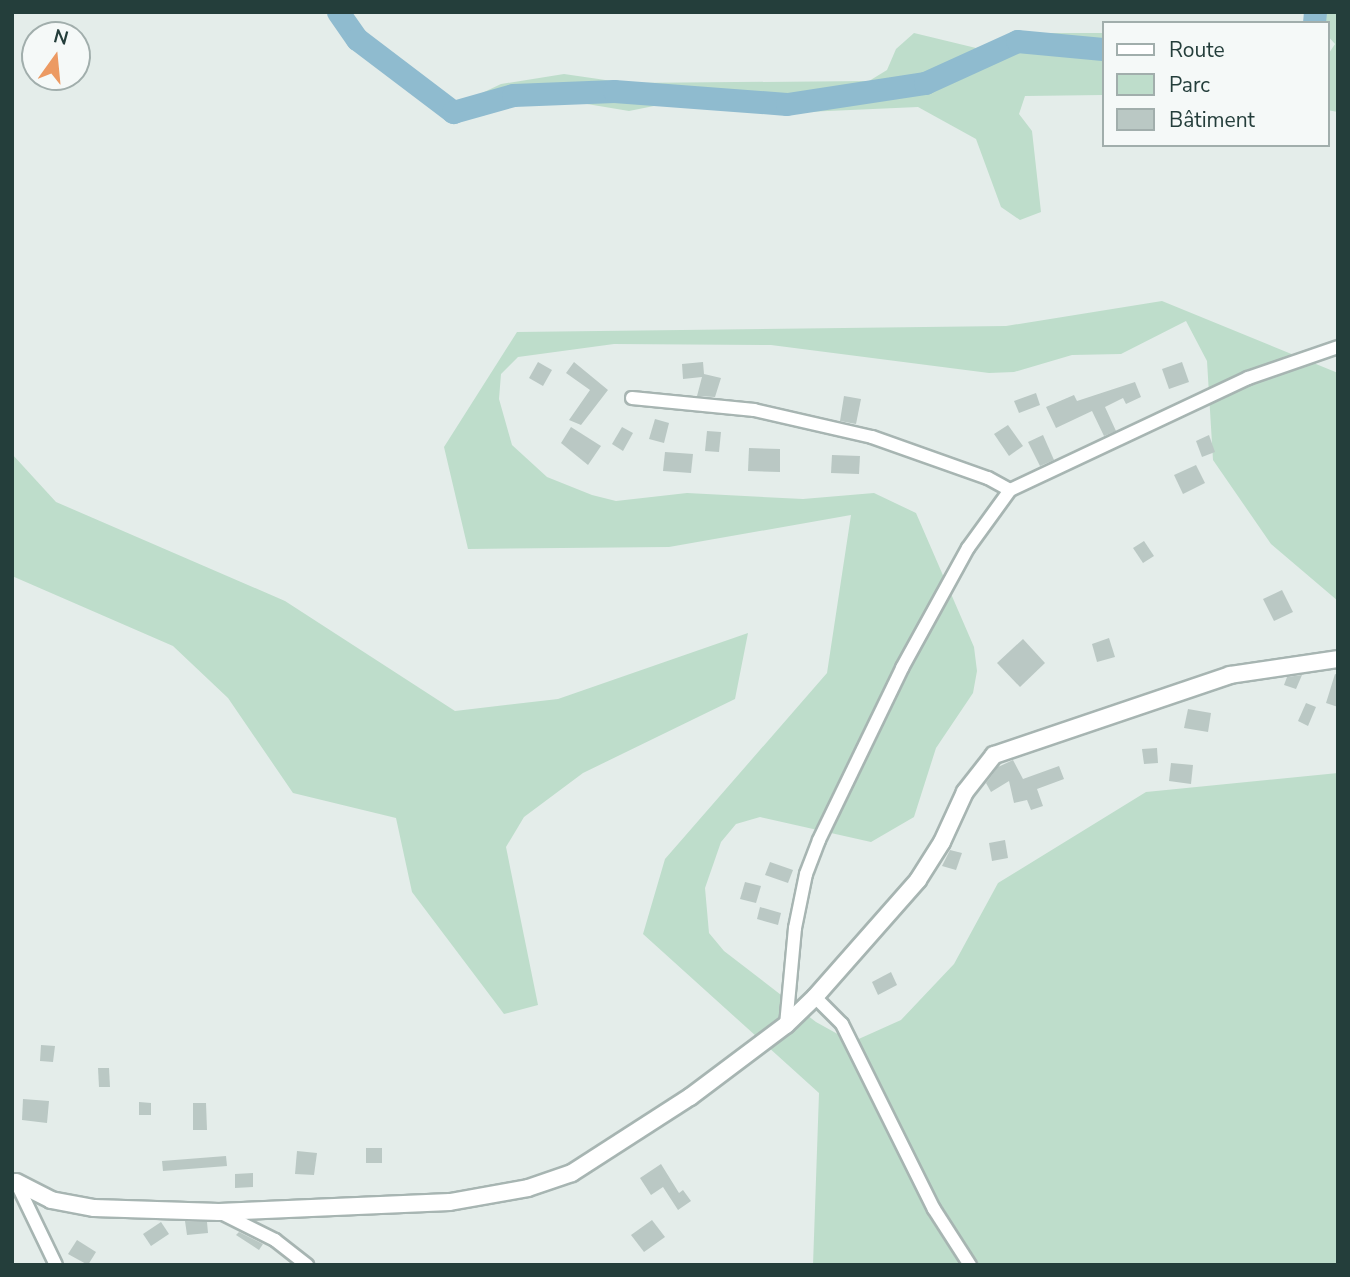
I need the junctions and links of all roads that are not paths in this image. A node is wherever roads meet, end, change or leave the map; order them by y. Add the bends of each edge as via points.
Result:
1 (1338, 347) edge
2 (632, 398) dead end
3 (1010, 490) junction
4 (1338, 659) edge
5 (814, 997) junction
6 (786, 1025) junction
7 (14, 1183) edge
8 (219, 1212) junction
9 (56, 1265) edge
10 (307, 1265) edge
11 (970, 1265) edge

1 - 3 street via 1248,377
2 - 3 street via 754,410 872,437
3 - 6 street via 968,548 902,667 819,840 798,915
4 - 5 street via 1230,676 994,755 965,792 918,880
5 - 6 street
5 - 11 street via 842,1024 934,1209
6 - 8 street via 597,1160 528,1188 450,1202
7 - 8 street via 51,1200 94,1208
7 - 9 street
8 - 10 street via 275,1240

